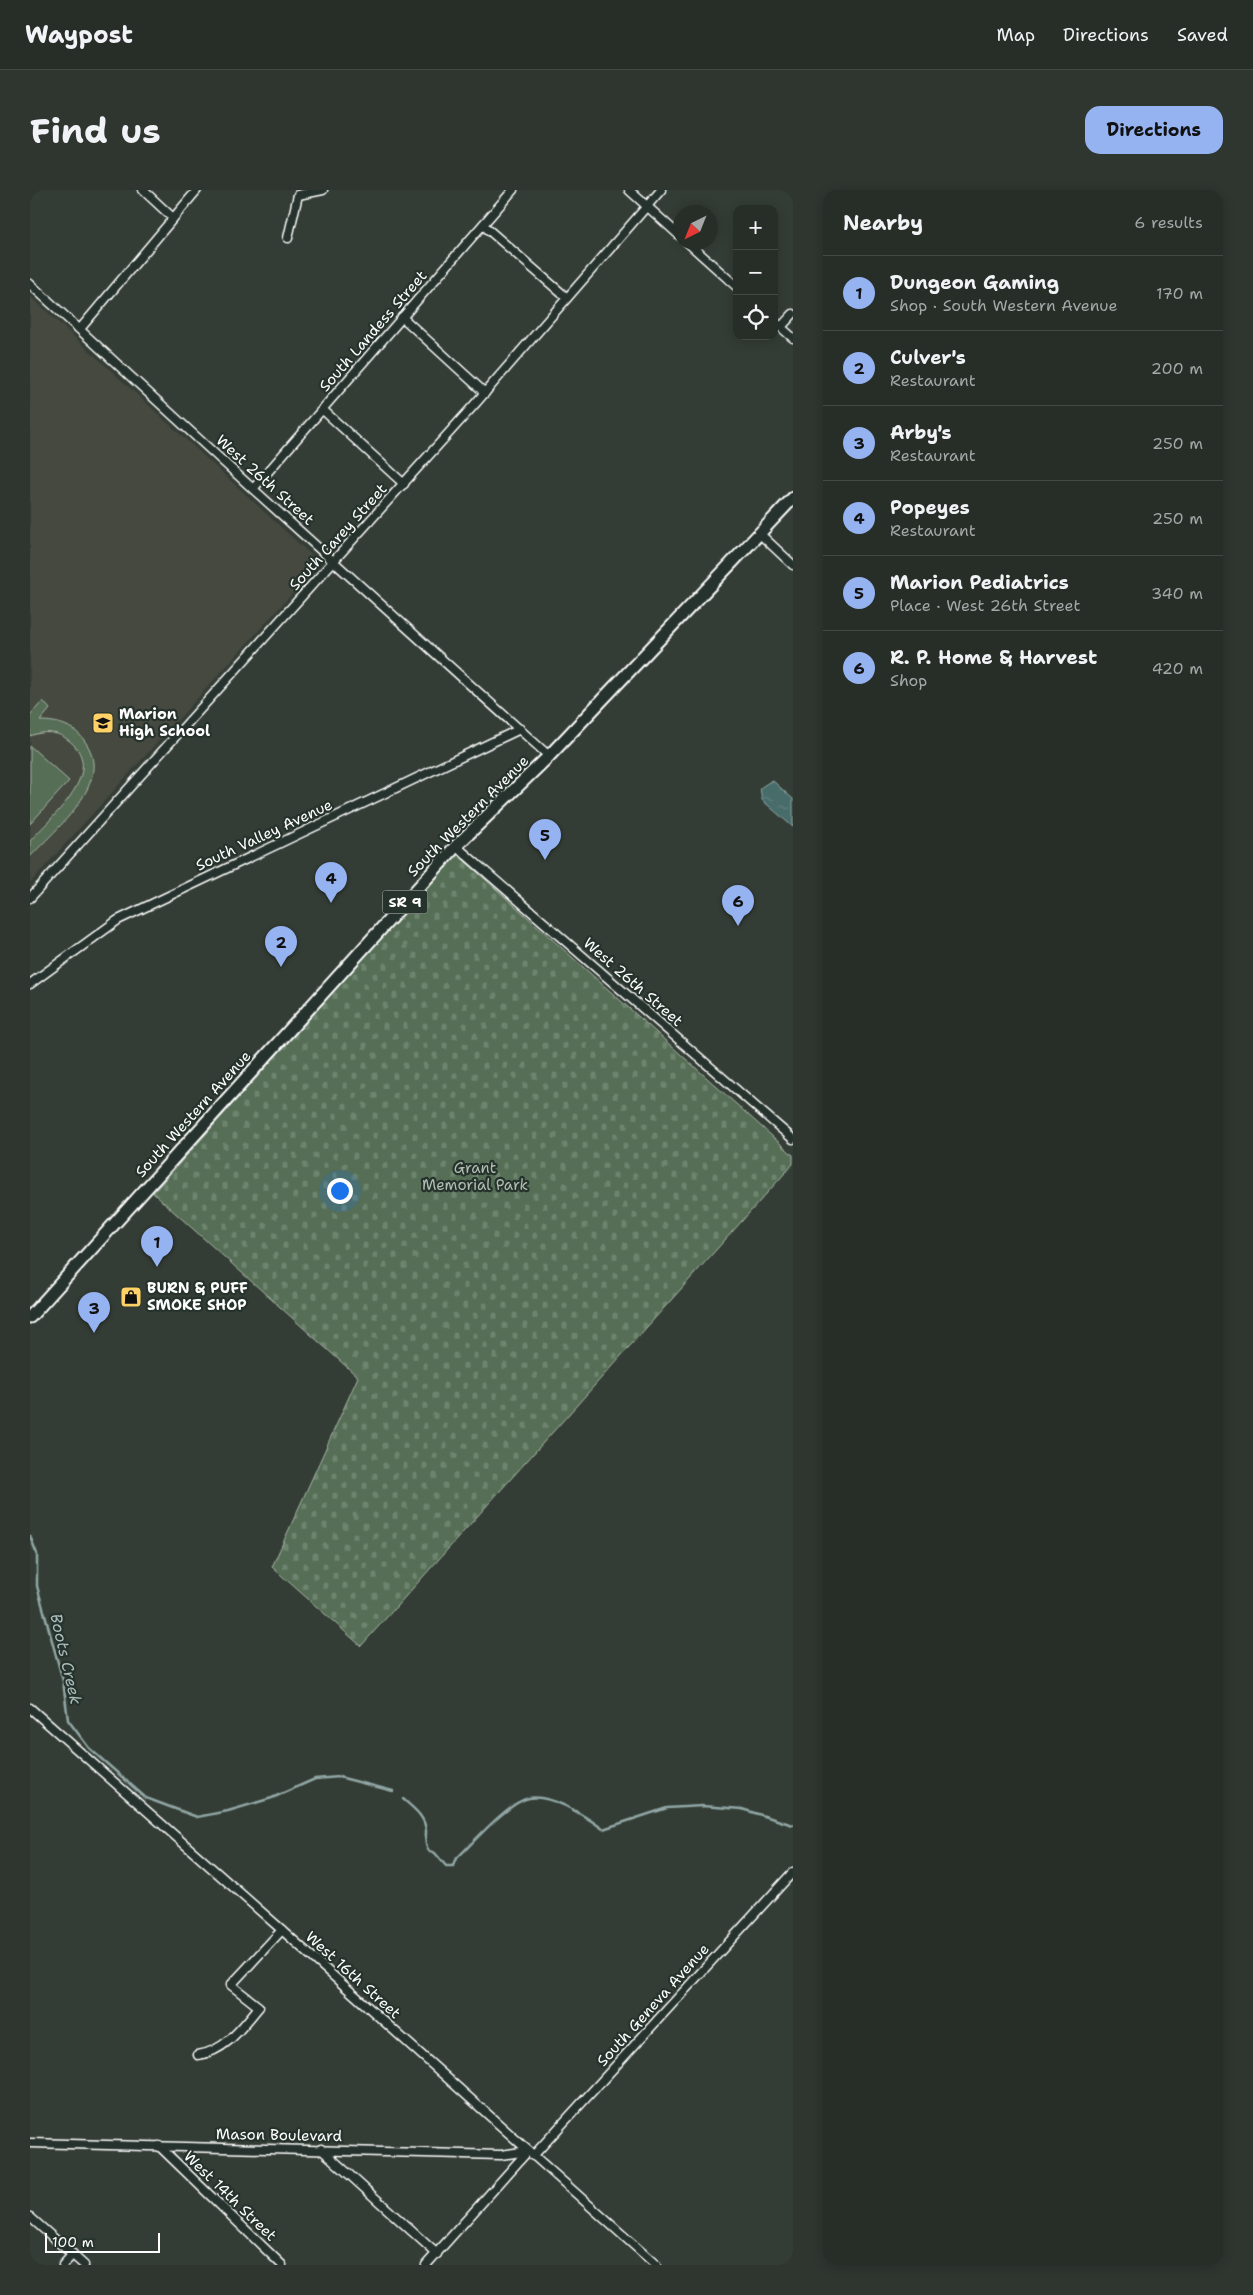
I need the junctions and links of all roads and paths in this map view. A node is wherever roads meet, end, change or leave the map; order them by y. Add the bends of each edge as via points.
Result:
1 (143, 190) edge
2 (197, 190) edge
3 (323, 190) edge
4 (513, 190) edge
5 (629, 190) edge
6 (661, 190) edge
7 (295, 192) edge
8 (647, 206) junction
9 (173, 218) junction
10 (483, 225) junction
11 (673, 230) edge
12 (288, 238) dead end
13 (696, 250) edge
14 (733, 283) edge
15 (30, 284) edge
16 (567, 298) junction
17 (793, 314) edge
18 (402, 317) junction
19 (778, 324) edge
20 (781, 327) junction
21 (80, 329) junction
22 (793, 338) edge
23 (485, 393) junction
24 (323, 410) junction
25 (404, 484) junction
26 (253, 489) junction
27 (793, 498) edge
28 (760, 534) junction
29 (334, 561) junction
30 (793, 565) edge
31 (520, 729) junction
32 (549, 756) junction
33 (456, 846) junction
34 (30, 898) edge
35 (31, 980) edge
36 (793, 1139) edge
37 (30, 1317) edge
38 (30, 1708) edge
39 (793, 1872) edge
40 (282, 1930) junction
41 (198, 2055) dead end
42 (30, 2143) edge
43 (159, 2146) junction
44 (320, 2149) junction
45 (530, 2154) junction
46 (30, 2217) edge
47 (73, 2254) junction
48 (437, 2254) junction
49 (63, 2265) edge
50 (84, 2265) edge
51 (282, 2265) edge
52 (426, 2265) edge
53 (656, 2265) edge

1 - 9 street
2 - 9 street
3 - 7 street
4 - 10 street, South Landess Street
5 - 8 street
6 - 8 street, South Carey Street
7 - 12 street
8 - 11 street
8 - 16 street, South Carey Street
9 - 21 street
10 - 16 street
10 - 18 street, South Landess Street
13 - 14 street
15 - 21 street, West 26th Street
16 - 23 street, South Carey Street
17 - 20 street
18 - 23 street
18 - 24 street, South Landess Street
19 - 20 street
20 - 22 street
21 - 26 street, West 26th Street
23 - 25 street, South Carey Street
24 - 25 street
24 - 26 street, South Landess Street
25 - 29 street, South Carey Street
26 - 29 street, West 26th Street
27 - 28 highway, South Western Avenue / SR 9
28 - 30 street
28 - 32 highway, South Western Avenue / SR 9
29 - 31 street, West 26th Street
29 - 34 street, South Carey Street
31 - 32 street, West 26th Street
31 - 35 street, South Valley Avenue via 118,920
32 - 33 highway, South Western Avenue / SR 9
33 - 36 street, West 26th Street
33 - 37 highway, South Western Avenue / SR 9
38 - 40 street, West 16th Street
39 - 45 street, South Geneva Avenue
40 - 41 street via 231,1984 259,2007 221,2047
40 - 45 street, West 16th Street
42 - 43 street, Mason Boulevard
43 - 44 street, Mason Boulevard
43 - 51 street, West 14th Street
44 - 45 street, Mason Boulevard
44 - 48 street
45 - 48 street, South Geneva Avenue
45 - 53 street, West 16th Street
46 - 47 street
47 - 49 street
47 - 50 street
48 - 52 street, South Geneva Avenue

